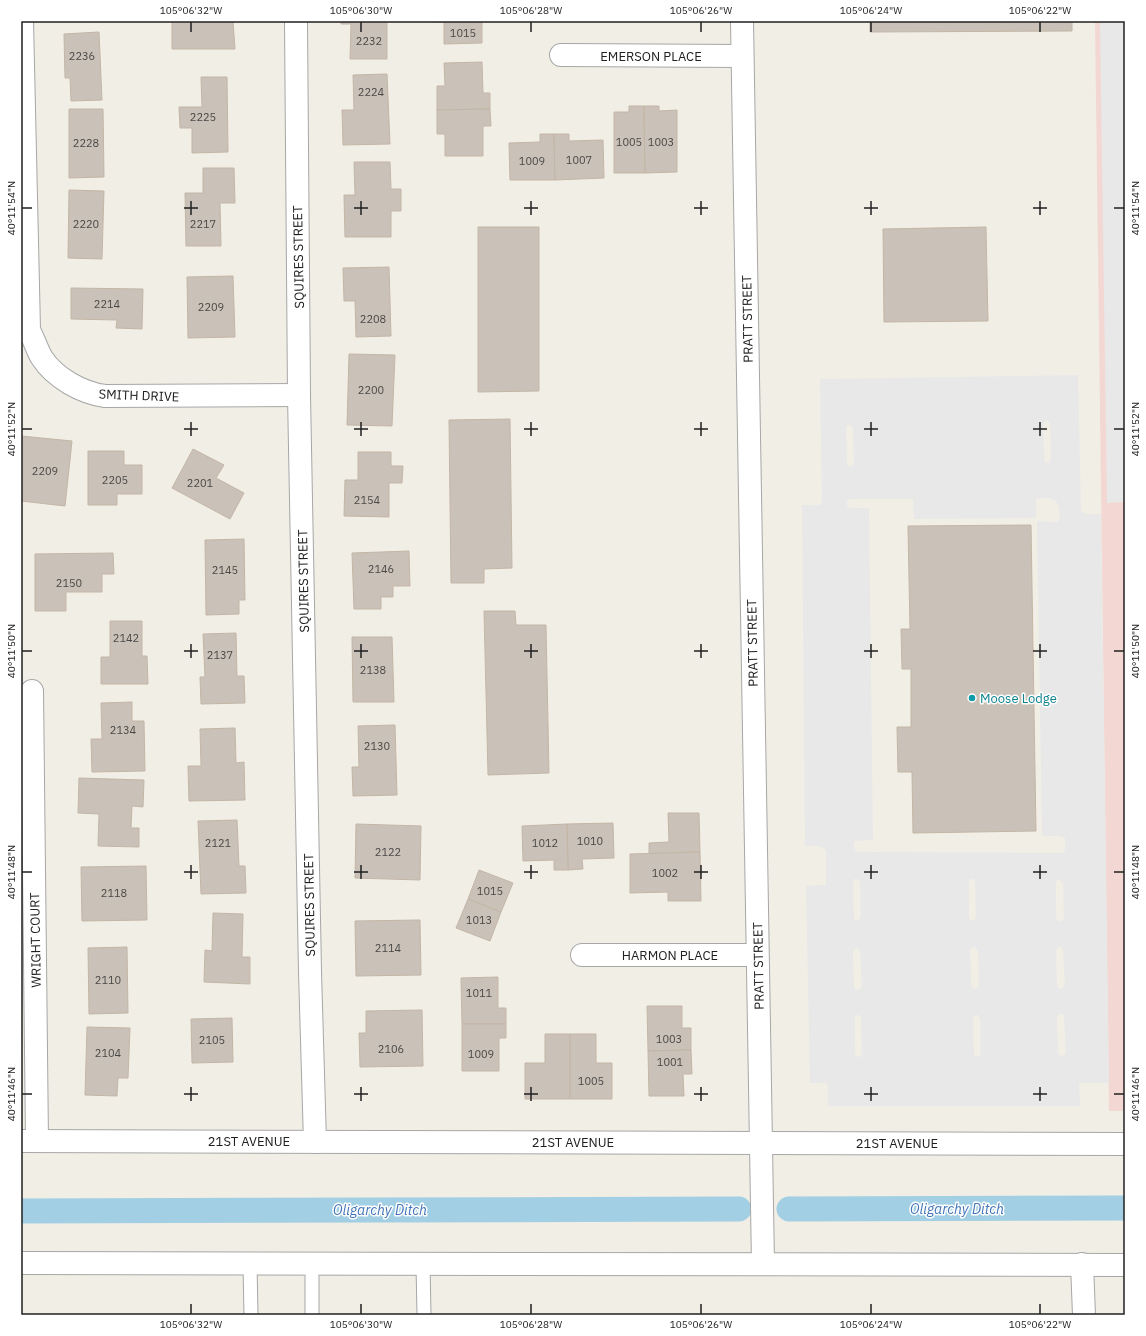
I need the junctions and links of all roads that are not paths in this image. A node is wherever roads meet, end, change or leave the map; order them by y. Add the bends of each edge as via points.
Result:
1 (22, 21) edge
2 (296, 21) edge
3 (742, 21) edge
4 (561, 55) dead end
5 (742, 56) junction
6 (299, 395) junction
7 (32, 691) dead end
8 (582, 954) dead end
9 (757, 955) junction
10 (29, 1141) edge
11 (315, 1142) junction
12 (761, 1143) junction
13 (1125, 1144) edge
14 (21, 1263) edge
15 (250, 1264) junction
16 (312, 1264) junction
17 (423, 1264) junction
18 (763, 1264) junction
19 (1082, 1264) junction
20 (1125, 1264) edge
21 (251, 1315) edge
22 (312, 1315) edge
23 (424, 1315) edge
24 (1084, 1315) edge

1 - 6 street, SMITH DRIVE via 29,330 48,366 73,386 105,396
2 - 6 street, SQUIRES STREET
3 - 5 street, PRATT STREET
4 - 5 street, EMERSON PLACE
5 - 9 street, PRATT STREET
6 - 11 street, SQUIRES STREET
7 - 10 street, WRIGHT COURT
8 - 9 street, HARMON PLACE
9 - 12 street, PRATT STREET
10 - 11 street, 21ST AVENUE
11 - 12 street, 21ST AVENUE
12 - 13 street, 21ST AVENUE
12 - 18 street, PRATT STREET
14 - 15 street
15 - 16 street
15 - 21 lane
16 - 17 street
16 - 22 lane
17 - 18 street
17 - 23 lane
18 - 19 street
19 - 20 street
19 - 24 street

